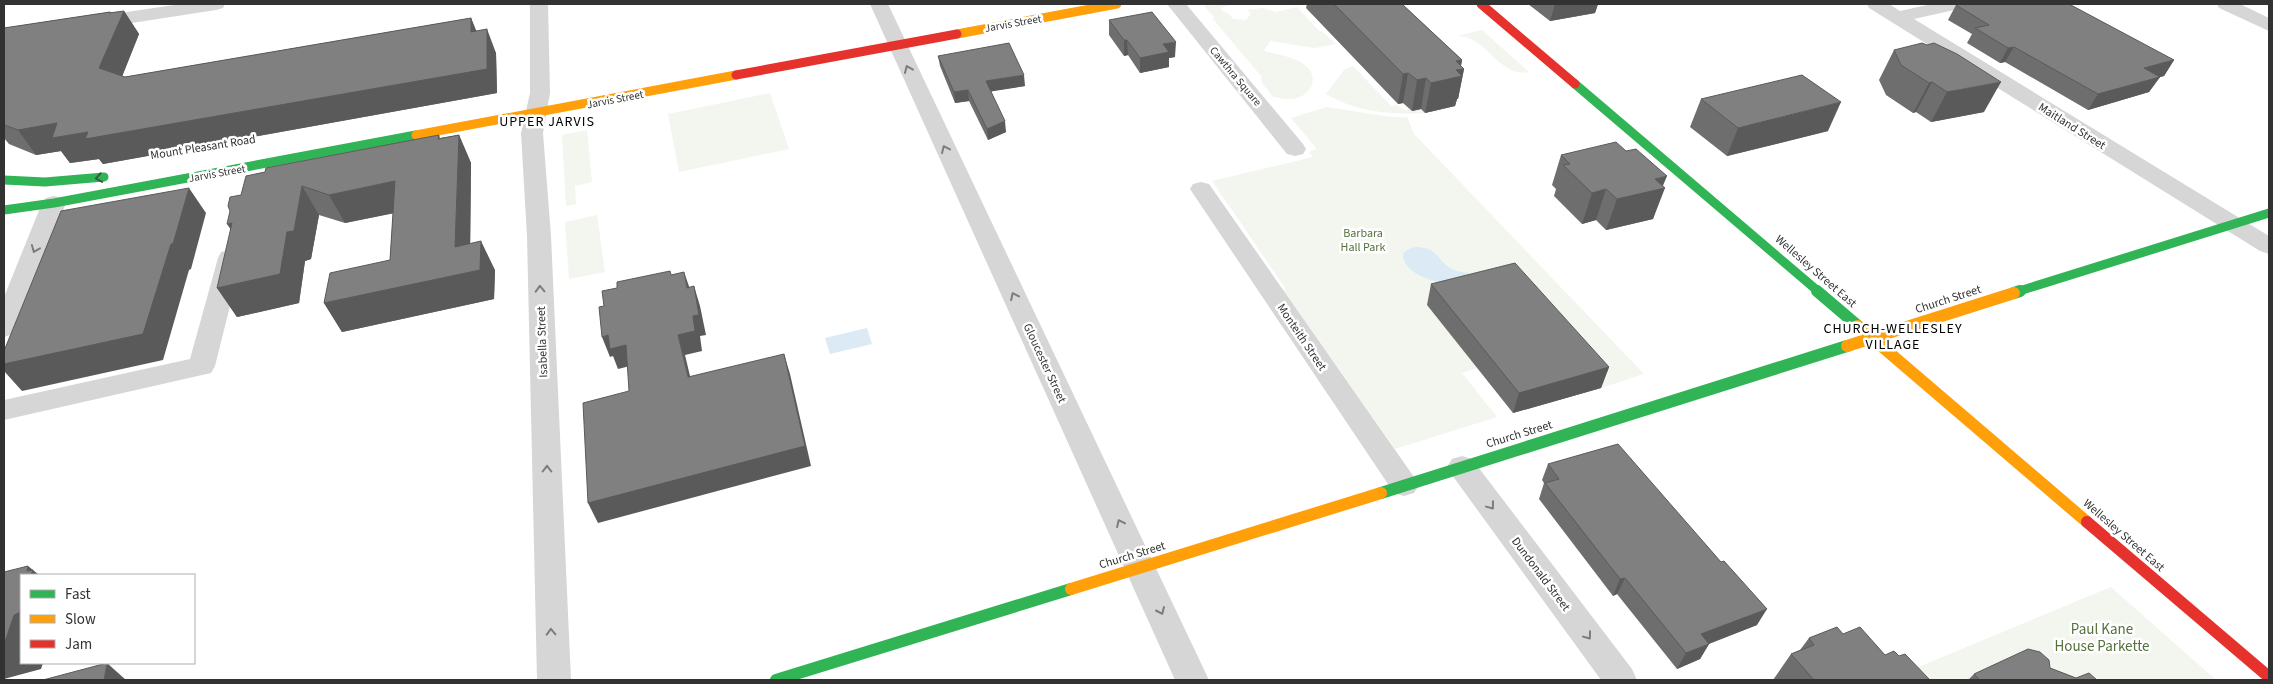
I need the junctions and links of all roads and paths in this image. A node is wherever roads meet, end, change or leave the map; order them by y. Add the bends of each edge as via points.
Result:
1 (216, 4) edge
2 (539, 4) edge
3 (879, 4) edge
4 (1117, 4) edge
5 (1176, 4) edge
6 (1481, 4) edge
7 (1876, 4) edge
8 (1956, 4) edge
9 (2226, 4) edge
10 (131, 10) edge
11 (1898, 17) junction
12 (79, 25) edge
13 (2269, 25) edge
14 (898, 45) junction
15 (536, 114) junction
16 (407, 137) junction
17 (1296, 149) dead end
18 (268, 150) dead end
19 (112, 176) dead end
20 (4, 180) edge
21 (1201, 189) dead end
22 (4, 200) edge
23 (54, 203) junction
24 (4, 210) edge
25 (2269, 213) edge
26 (4, 220) edge
27 (2234, 224) junction
28 (234, 239) edge
29 (2269, 246) edge
30 (4, 328) edge
31 (1873, 337) junction
32 (4, 410) edge
33 (1462, 467) junction
34 (1404, 486) junction
35 (1141, 566) junction
36 (2269, 678) edge
37 (554, 680) edge
38 (776, 680) edge
39 (1192, 680) edge
40 (1620, 680) edge

1 - 10 street
2 - 15 street, Isabella Street via 540,93
3 - 14 street, Gloucester Street
4 - 14 main road, Jarvis Street
5 - 17 street, Cawthra Square
6 - 31 main road, Wellesley Street East
7 - 11 street, Maitland Street
8 - 11 street
9 - 13 street
10 - 12 street
11 - 27 street, Maitland Street
14 - 15 main road, Jarvis Street
35 -> 14 street, Gloucester Street
15 - 16 main road, Jarvis Street
37 -> 15 street, Isabella Street via 539,236 532,134
16 - 18 main road, Mount Pleasant Road
16 - 23 main road, Jarvis Street
19 -> 20 main road via 45,182
21 - 34 street, Monteith Street
22 - 23 main road
23 - 24 main road
23 - 26 main road
23 -> 30 street
25 - 27 main road, Church Street
27 - 29 street, Maitland Street
27 - 31 main road, Church Street
28 - 32 street via 202,366
31 - 33 main road, Church Street
31 - 36 main road, Wellesley Street East
33 - 34 main road, Church Street
33 -> 40 street, Dundonald Street
34 - 35 main road, Church Street
35 - 38 main road, Church Street
35 -> 39 street, Gloucester Street

